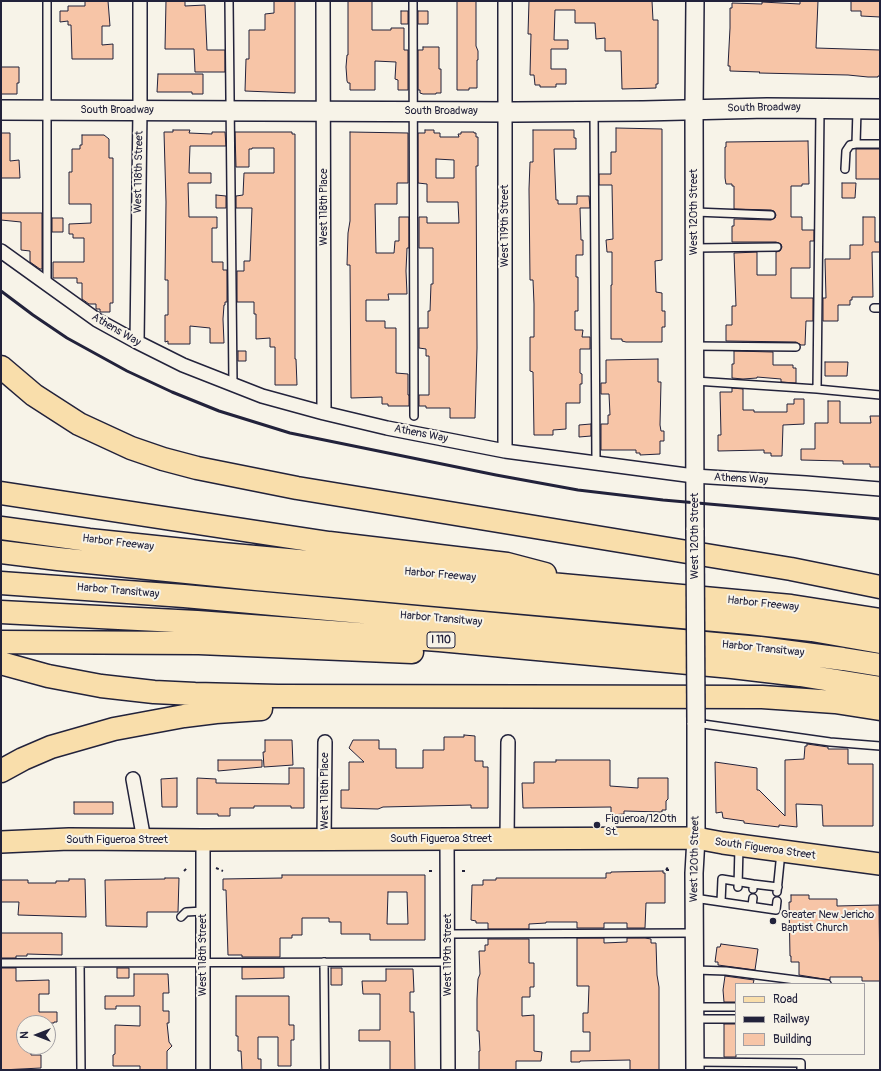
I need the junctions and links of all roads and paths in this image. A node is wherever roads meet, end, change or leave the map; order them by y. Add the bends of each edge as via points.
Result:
1 (47, 1) edge
2 (140, 1) edge
3 (230, 1) edge
4 (323, 1) edge
5 (413, 1) edge
6 (505, 1) edge
7 (695, 1) edge
8 (820, 108) junction
9 (694, 109) junction
10 (856, 109) junction
11 (880, 109) edge
12 (1, 110) edge
13 (47, 110) junction
14 (140, 110) junction
15 (230, 110) junction
16 (323, 111) junction
17 (413, 111) junction
18 (594, 111) junction
19 (505, 112) junction
20 (856, 144) junction
21 (880, 144) edge
22 (845, 169) dead end
23 (694, 212) junction
24 (771, 215) dead end
25 (777, 247) dead end
26 (694, 248) junction
27 (1, 252) edge
28 (47, 286) junction
29 (137, 342) junction
30 (694, 346) junction
31 (796, 348) dead end
32 (1, 367) edge
33 (694, 381) junction
34 (233, 384) junction
35 (818, 389) junction
36 (880, 395) edge
37 (324, 413) junction
38 (414, 416) dead end
39 (505, 451) junction
40 (596, 463) junction
41 (694, 476) junction
42 (1, 482) edge
43 (880, 489) edge
44 (1, 494) edge
45 (156, 517) junction
46 (1, 528) edge
47 (1, 554) edge
48 (1, 578) edge
49 (1, 583) edge
50 (77, 587) junction
51 (880, 587) edge
52 (602, 589) junction
53 (1, 612) edge
54 (880, 620) edge
55 (1, 642) edge
56 (880, 642) edge
57 (662, 660) junction
58 (1, 663) edge
59 (880, 665) edge
60 (880, 688) edge
61 (548, 697) junction
62 (880, 709) edge
63 (696, 723) junction
64 (325, 742) dead end
65 (508, 742) dead end
66 (880, 746) edge
67 (2, 770) edge
68 (133, 779) dead end
69 (696, 838) junction
70 (447, 839) junction
71 (507, 839) junction
72 (144, 840) junction
73 (203, 840) junction
74 (324, 840) junction
75 (1, 842) edge
76 (739, 845) junction
77 (781, 851) junction
78 (880, 864) edge
79 (188, 867) dead end
80 (668, 867) dead end
81 (216, 868) dead end
82 (671, 870) dead end
83 (184, 871) dead end
84 (223, 871) dead end
85 (429, 871) dead end
86 (435, 871) dead end
87 (462, 871) dead end
88 (466, 871) dead end
89 (738, 884) junction
90 (694, 898) junction
91 (753, 898) dead end
92 (764, 900) dead end
93 (777, 901) dead end
94 (721, 902) junction
95 (752, 906) junction
96 (763, 908) junction
97 (203, 911) junction
98 (181, 917) dead end
99 (694, 933) junction
100 (448, 934) junction
101 (324, 962) junction
102 (448, 962) junction
103 (1, 963) edge
104 (80, 963) junction
105 (203, 963) junction
106 (694, 970) junction
107 (819, 983) edge
108 (735, 1007) edge
109 (694, 1013) junction
110 (735, 1019) edge
111 (695, 1066) edge
112 (81, 1070) edge
113 (203, 1070) edge
114 (325, 1070) edge
115 (448, 1070) edge
116 (801, 1070) edge

1 - 13 lane
2 - 14 street, West 118th Street
3 - 15 lane
4 - 16 street, West 118th Place
5 - 17 lane
6 - 19 street, West 119th Street
7 - 9 street, West 120th Street
8 - 9 main road, South Broadway
8 - 10 main road, South Broadway
8 - 35 lane
9 - 18 main road, South Broadway
9 - 23 street, West 120th Street
10 - 11 main road, South Broadway
10 - 20 lane
12 - 13 main road, South Broadway
13 - 14 main road, South Broadway
13 - 28 lane
14 - 15 main road, South Broadway
14 - 29 street, West 118th Street
15 - 16 main road, South Broadway
15 - 34 lane
16 - 17 main road, South Broadway
16 - 37 street, West 118th Place
17 - 19 main road, South Broadway
17 - 38 lane
18 - 19 main road, South Broadway
18 - 40 lane
19 - 39 street, West 119th Street
20 - 21 lane
20 - 22 lane via 850,145 846,150
23 - 24 lane
23 - 26 street, West 120th Street
25 - 26 lane
26 - 30 street, West 120th Street
27 - 28 street, Athens Way
28 - 29 street, Athens Way via 97,320
29 - 34 street, Athens Way via 183,365
30 - 31 lane
30 - 33 street, West 120th Street
32 - 51 highway via 17,382 79,424 131,448 197,468 297,488 791,569
33 - 35 lane
33 - 41 street, West 120th Street
34 - 37 street, Athens Way via 262,396
35 - 36 lane
37 - 39 street, Athens Way
39 - 40 street, Athens Way
40 - 41 street, Athens Way
41 - 43 street, Athens Way
41 - 63 street, West 120th Street, bridge
42 - 45 highway
44 - 45 highway
45 - 52 highway via 329,543 507,564
46 - 52 highway, Harbor Freeway via 202,552
47 - 56 highway, Harbor Transitway via 749,623 812,630
48 - 50 lane, Harbor Transitway
49 - 50 highway
50 - 59 highway, Harbor Transitway via 745,646
52 - 54 highway, Harbor Freeway via 791,606
53 - 57 highway, I 110 via 306,630
55 - 57 highway via 199,643
57 - 60 highway, I 110 via 800,675
58 - 61 highway via 74,682 154,692 230,695
61 - 62 highway via 784,698
61 - 67 highway via 232,711 184,716 141,723 76,739 41,751
63 - 66 lane via 830,742
63 - 69 street, West 120th Street
64 - 74 street, West 118th Place
65 - 71 street
68 - 72 street
69 - 71 main road, South Figueroa Street
69 - 76 main road, South Figueroa Street
69 - 90 street, West 120th Street
70 - 71 main road, South Figueroa Street
70 - 74 main road, South Figueroa Street
70 - 100 street, West 119th Street
72 - 73 main road, South Figueroa Street
72 - 75 main road, South Figueroa Street via 69,839
73 - 74 main road, South Figueroa Street
73 - 97 street, West 118th Street
76 - 77 main road, South Figueroa Street
76 - 89 lane
77 - 78 main road, South Figueroa Street
77 - 89 lane via 778,890
79 - 83 path
80 - 82 path via 666,870
81 - 84 path
85 - 86 path
87 - 88 path
89 - 94 lane via 722,879
90 - 94 lane
90 - 99 street, West 120th Street
91 - 95 lane
92 - 96 lane
93 - 96 lane via 776,910
94 - 95 lane via 737,901
95 - 96 lane
97 - 98 lane via 186,912
97 - 105 street, West 118th Street
99 - 100 lane
99 - 106 street, West 120th Street
100 - 102 street, West 119th Street
101 - 102 lane
101 - 105 lane
101 - 114 lane
102 - 115 street, West 119th Street
103 - 104 lane
104 - 105 lane
104 - 112 lane
105 - 113 street, West 118th Street
106 - 107 lane via 726,971
106 - 109 street, West 120th Street
108 - 109 lane
109 - 110 lane
109 - 111 street, West 120th Street
111 - 116 lane via 801,1063

